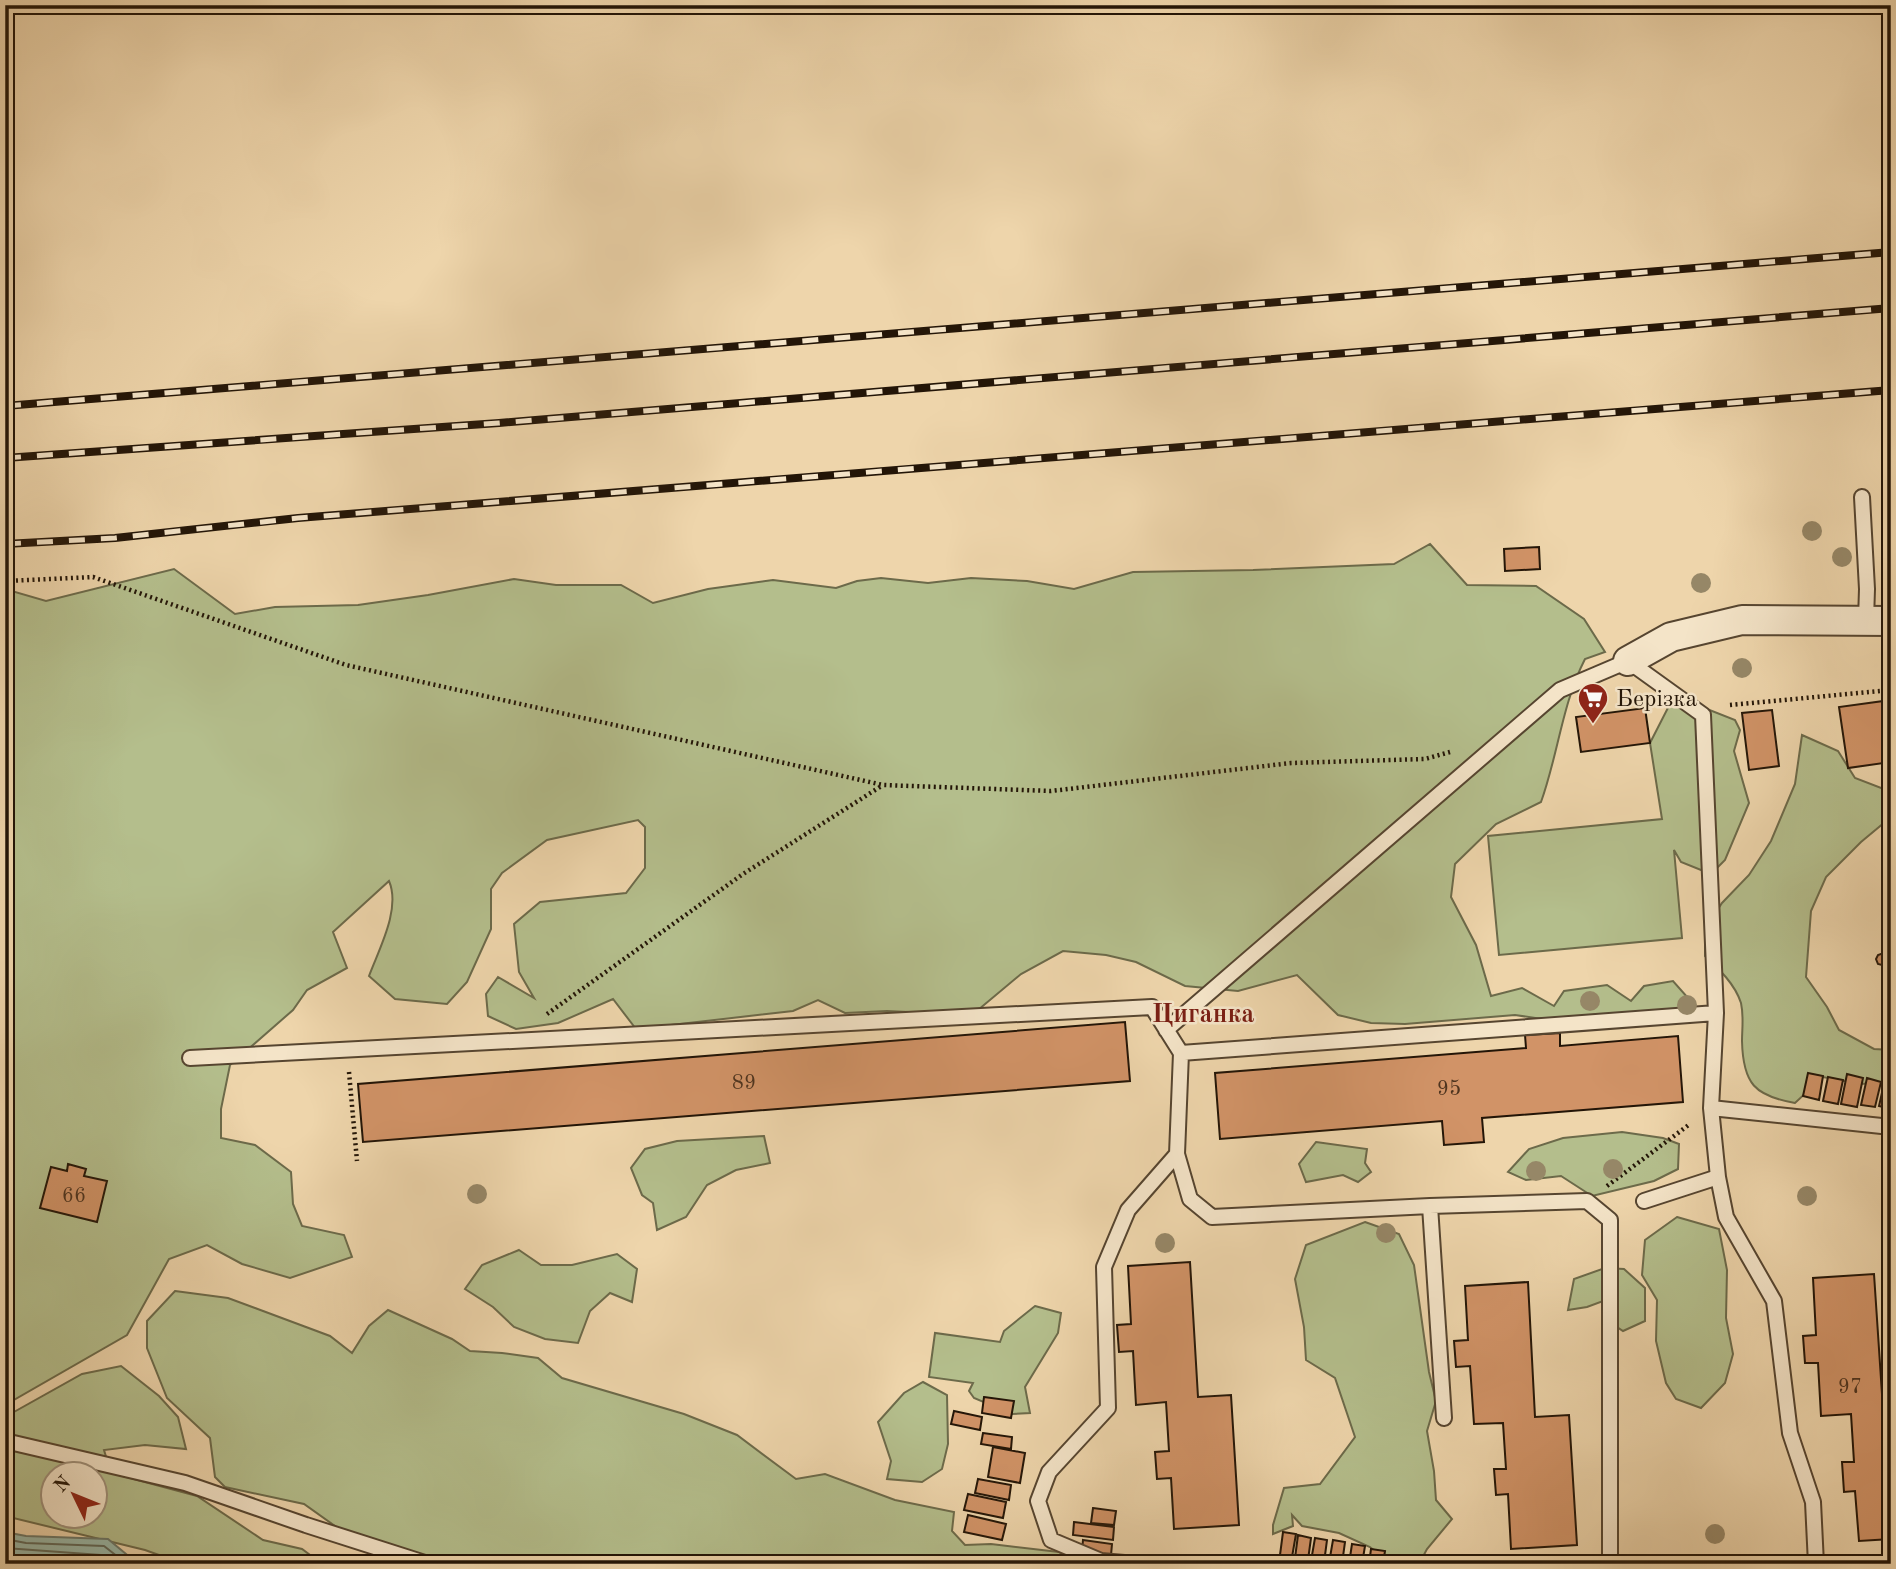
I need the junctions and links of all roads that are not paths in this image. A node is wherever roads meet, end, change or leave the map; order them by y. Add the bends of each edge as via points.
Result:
1 (1862, 498) dead end
2 (1878, 620) edge
3 (1628, 662) junction
4 (1716, 1013) junction
5 (1166, 1030) junction
6 (1181, 1053) junction
7 (190, 1058) dead end
8 (1711, 1108) junction
9 (1891, 1127) edge
10 (1177, 1154) junction
11 (1718, 1177) junction
12 (1644, 1201) dead end
13 (1430, 1206) junction
14 (1444, 1418) dead end
15 (5, 1441) edge
16 (428, 1564) edge
17 (1136, 1564) edge
18 (1610, 1564) edge
19 (1816, 1564) edge

1 - 2 lane via 1867,589
2 - 3 street via 1742,620 1671,637
3 - 4 lane via 1703,715
3 - 5 lane via 1560,690
4 - 6 lane
4 - 8 lane
5 - 6 lane
5 - 7 lane via 1152,1007
6 - 10 lane
8 - 9 lane
8 - 11 lane
10 - 13 lane via 1190,1199 1212,1217
10 - 17 lane via 1128,1210 1104,1267 1108,1408 1049,1472 1038,1501 1051,1541 1101,1561
11 - 12 lane
11 - 19 lane via 1726,1217 1774,1301 1790,1433 1813,1502
13 - 14 lane
13 - 18 lane via 1587,1201 1611,1220
15 - 16 lane via 185,1483

